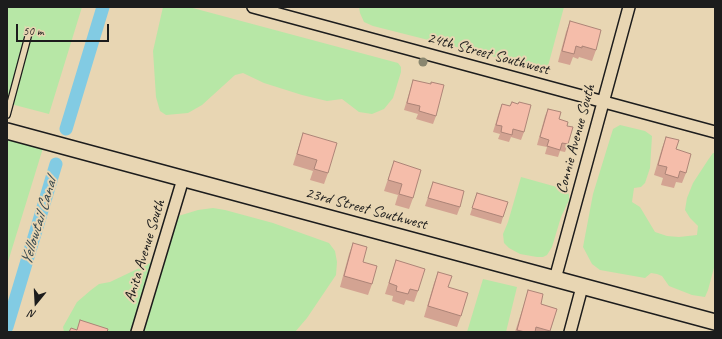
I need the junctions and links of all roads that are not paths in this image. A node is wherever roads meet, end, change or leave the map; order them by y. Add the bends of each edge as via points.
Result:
1 (253, 7) edge
2 (629, 7) edge
3 (29, 33) dead end
4 (603, 102) junction
5 (7, 115) edge
6 (7, 131) edge
7 (715, 132) edge
8 (183, 179) junction
9 (555, 279) junction
10 (582, 287) junction
11 (715, 322) edge
12 (137, 332) edge
13 (570, 332) edge

1 - 4 street, 24th Street Southwest
2 - 4 street, Connie Avenue South
3 - 5 lane
4 - 7 street, 24th Street Southwest
4 - 9 street, Connie Avenue South
6 - 8 street, 23rd Street Southwest
8 - 9 street, 23rd Street Southwest
8 - 12 street, Anita Avenue South
9 - 10 street, 23rd Street Southwest
10 - 11 street, 23rd Street Southwest
10 - 13 street

